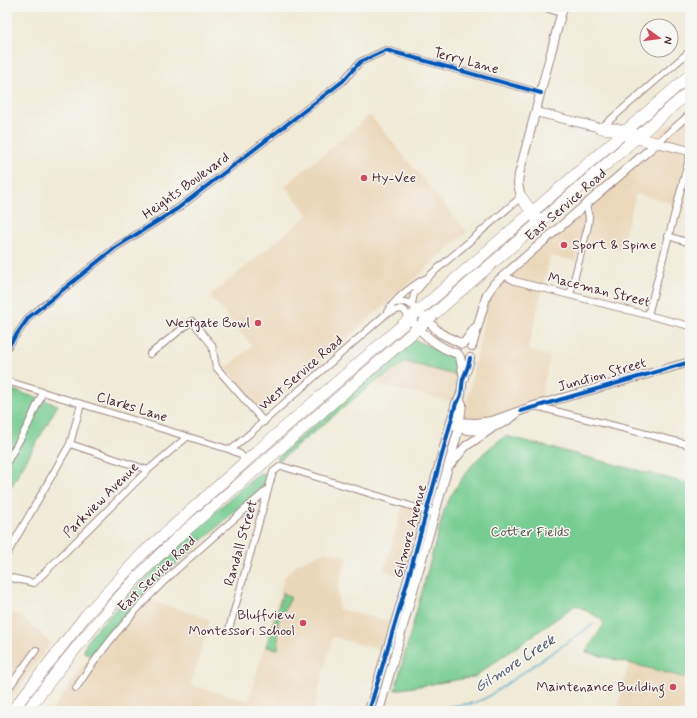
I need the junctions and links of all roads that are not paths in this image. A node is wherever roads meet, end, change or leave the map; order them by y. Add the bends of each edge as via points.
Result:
1 (543, 7) edge
2 (562, 10) edge
3 (386, 50) joint
4 (690, 51) edge
5 (690, 75) edge
6 (690, 91) edge
7 (541, 93) junction
8 (536, 112) junction
9 (690, 114) edge
10 (638, 120) junction
11 (655, 122) junction
12 (601, 128) junction
13 (624, 132) junction
14 (637, 138) junction
15 (657, 143) junction
16 (609, 145) junction
17 (623, 150) junction
18 (690, 151) edge
19 (690, 155) edge
20 (521, 197) junction
21 (546, 201) junction
22 (586, 204) junction
23 (532, 212) junction
24 (543, 219) junction
25 (523, 220) junction
26 (534, 226) junction
27 (668, 236) junction
28 (690, 243) edge
29 (504, 275) junction
30 (428, 278) junction
31 (570, 295) junction
32 (395, 303) junction
33 (413, 311) junction
34 (386, 314) junction
35 (648, 315) junction
36 (422, 324) junction
37 (690, 326) edge
38 (466, 345) junction
39 (7, 348) edge
40 (150, 354) dead end
41 (459, 355) junction
42 (470, 358) junction
43 (690, 362) edge
44 (464, 378) junction
45 (7, 381) edge
46 (43, 392) junction
47 (460, 400) junction
48 (81, 404) junction
49 (534, 406) junction
50 (521, 411) junction
51 (264, 422) junction
52 (451, 423) junction
53 (460, 424) junction
54 (497, 426) junction
55 (187, 437) junction
56 (70, 444) junction
57 (690, 445) edge
58 (231, 450) junction
59 (246, 461) junction
60 (7, 462) edge
61 (148, 470) junction
62 (446, 470) junction
63 (243, 480) junction
64 (268, 489) junction
65 (430, 513) junction
66 (7, 554) edge
67 (7, 576) edge
68 (229, 629) dead end
69 (36, 650) dead end
70 (76, 688) dead end
71 (7, 690) edge
72 (12, 711) edge
73 (27, 711) edge
74 (369, 711) edge
75 (379, 711) edge

1 - 2 street
2 - 7 street
3 - 7 street, Terry Lane
3 - 39 street, Heights Boulevard via 360,62 342,81 177,209 116,247 29,317
4 - 12 street
5 - 10 highway
6 - 11 highway
7 - 8 street
8 - 12 street
8 - 20 street via 518,180
9 - 15 street, East Service Road
10 - 13 highway
10 - 14 highway via 634,132
11 - 14 highway
11 - 15 highway via 650,135
12 - 13 highway
12 - 16 highway via 610,136
13 - 16 highway
13 - 17 highway via 628,138
14 - 15 highway
14 - 17 highway
15 - 18 street
15 - 22 street, East Service Road
16 - 21 highway
17 - 24 highway
19 - 27 street
20 - 23 highway
20 - 25 highway
20 - 30 street, West Service Road
21 - 23 highway
21 - 24 highway via 540,211
22 - 29 street, East Service Road
22 - 31 street via 588,226
23 - 25 highway
23 - 26 highway via 536,220
24 - 26 highway
25 - 33 highway
26 - 36 highway
27 - 28 street
27 - 35 street
29 - 31 street, Maceman Street via 515,281
29 - 38 street, East Service Road via 489,290 477,327
30 - 32 street, West Service Road via 417,283
30 - 33 street, West Service Road via 414,294
31 - 35 street, Maceman Street
32 - 33 street via 404,301
32 - 34 street, West Service Road
33 - 34 street, West Service Road via 400,308
33 - 36 street
33 - 59 highway
34 - 51 street, West Service Road
35 - 37 street, Maceman Street
36 - 38 street
36 - 41 street via 436,344
36 - 63 highway
38 - 41 street via 459,347
38 - 42 street, Gilmore Avenue via 474,351
40 - 51 street via 192,321 212,345 216,366
41 - 42 street via 465,359
41 - 44 street, Gilmore Avenue
42 - 44 street, Gilmore Avenue
43 - 49 street, Junction Street
44 - 47 street, Gilmore Avenue
45 - 46 street, Clarks Lane
46 - 48 street, Clarks Lane
46 - 60 street via 28,426
47 - 52 street, Gilmore Avenue via 456,403
47 - 53 street, Gilmore Avenue
48 - 55 street, Clarks Lane
48 - 56 street
49 - 50 street, Junction Street
49 - 57 street
50 - 53 street, Junction Street via 483,422
50 - 54 street, Junction Street
51 - 58 street, West Service Road
52 - 53 street, Junction Street
52 - 65 street, Gilmore Avenue
53 - 54 street, Junction Street via 476,430
53 - 62 street, Gilmore Avenue
54 - 62 street via 466,446
55 - 58 street, Clarks Lane
55 - 61 street, Parkview Avenue
56 - 61 street
56 - 66 street
58 - 59 street, Clarks Lane via 240,454
59 - 63 highway via 247,472
59 - 72 highway via 122,574 66,640
61 - 67 street, Parkview Avenue via 34,583
62 - 65 street, Gilmore Avenue
63 - 73 highway via 176,539 122,593 92,627
64 - 65 street, Randall Street via 273,472 281,466
64 - 68 street, Randall Street
64 - 70 street, East Service Road via 176,570 145,601 94,661
65 - 74 street, Gilmore Avenue
65 - 75 street, Gilmore Avenue
69 - 71 street

